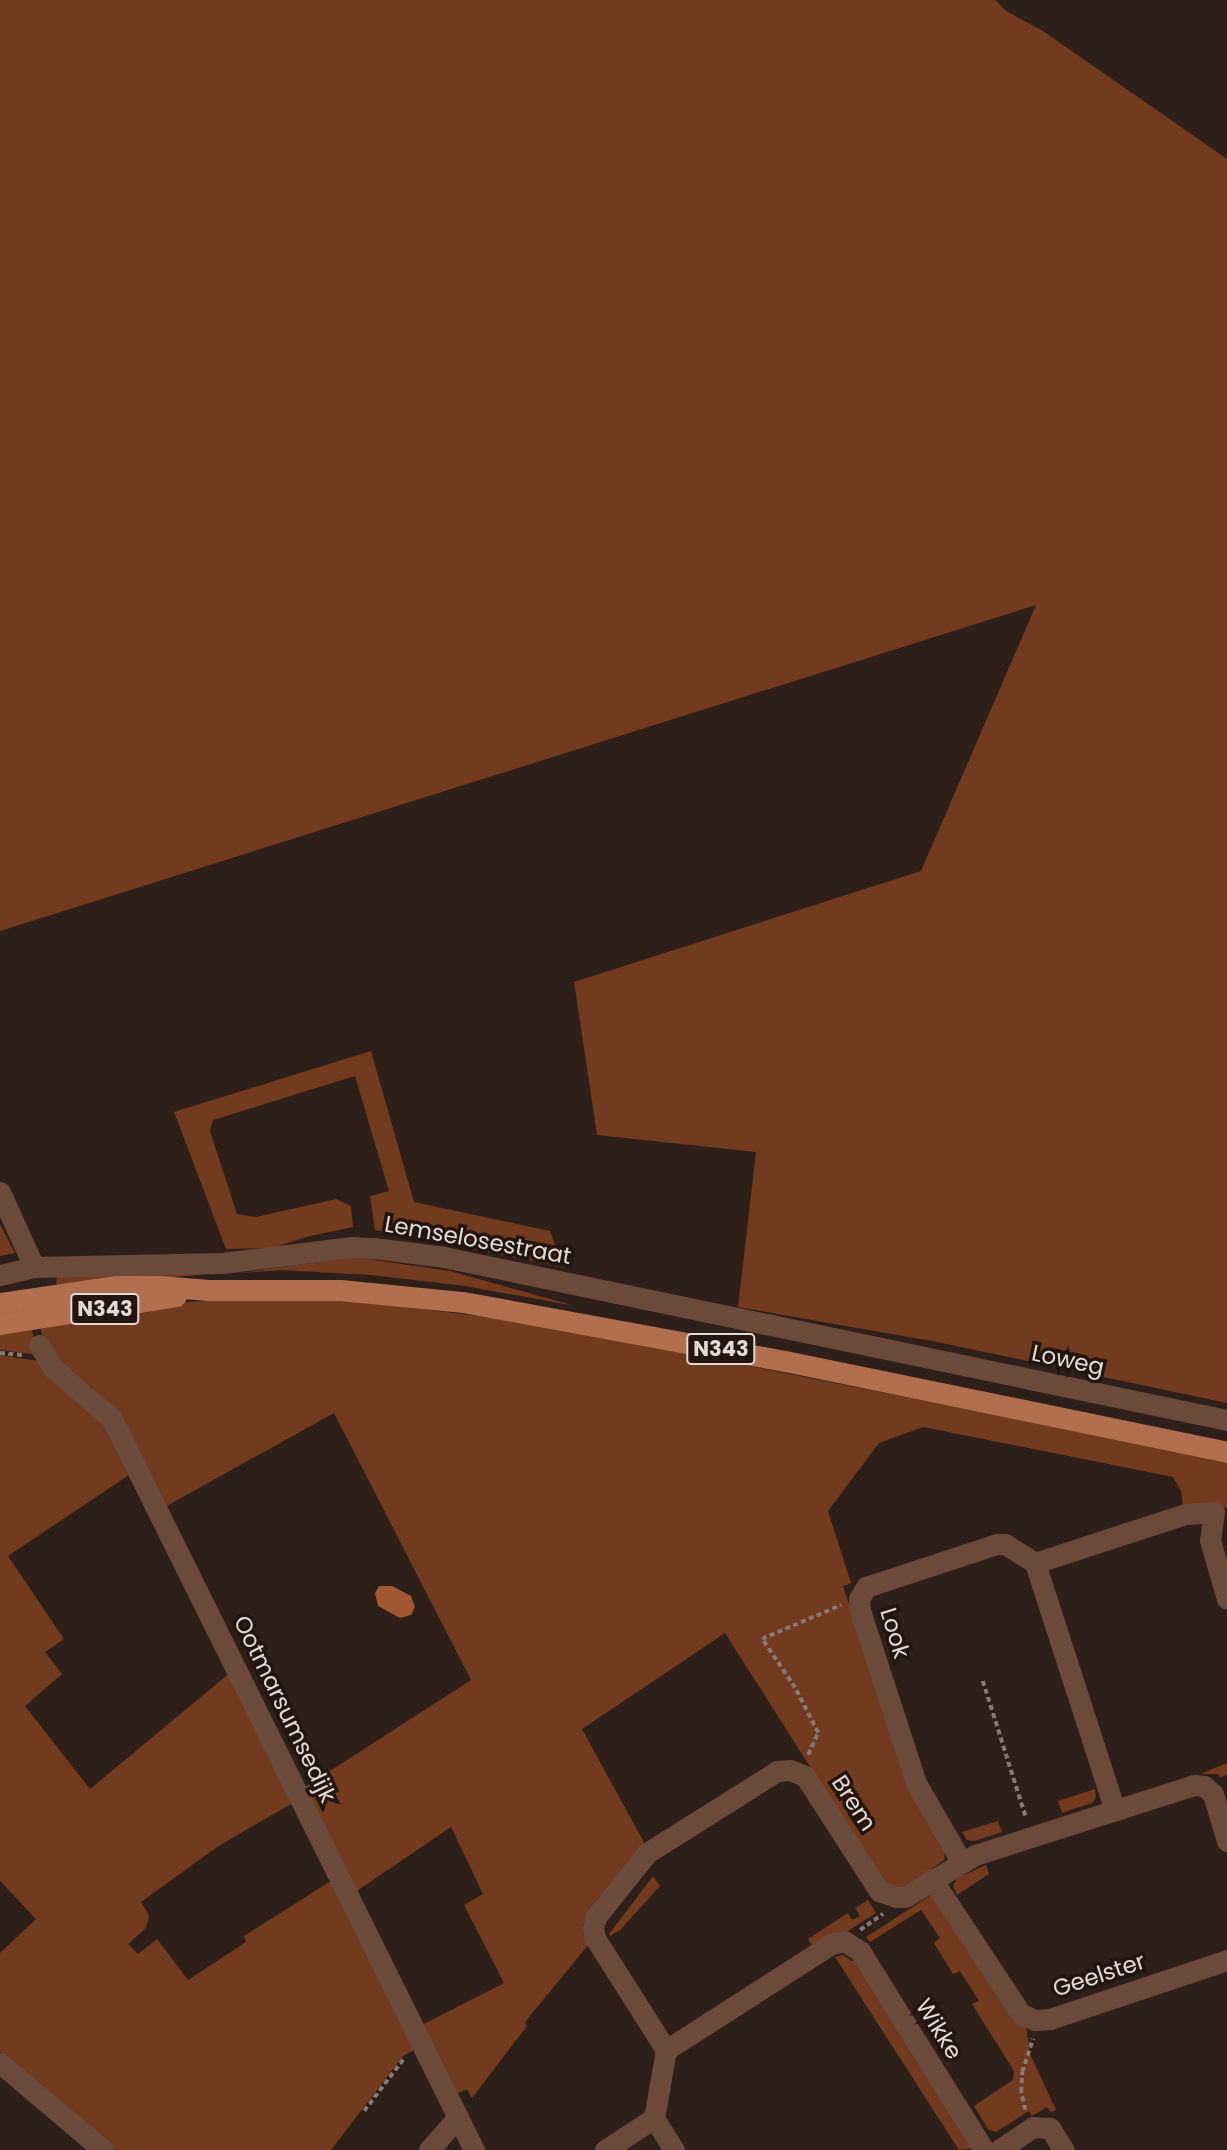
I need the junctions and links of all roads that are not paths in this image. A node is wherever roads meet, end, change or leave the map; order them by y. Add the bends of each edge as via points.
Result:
1 (0, 1192) edge
2 (34, 1267) junction
3 (0, 1275) edge
4 (209, 1290) junction
5 (0, 1303) edge
6 (0, 1324) edge
7 (39, 1345) dead end
8 (899, 1352) joint
9 (1227, 1420) edge
10 (1227, 1452) edge
11 (1220, 1513) edge
12 (1035, 1563) junction
13 (1227, 1599) edge
14 (1220, 1792) edge
15 (1115, 1810) junction
16 (1227, 1841) edge
17 (961, 1861) junction
18 (932, 1879) junction
19 (1227, 1960) edge
20 (666, 2050) junction
21 (0, 2063) edge
22 (458, 2117) junction
23 (654, 2118) junction
24 (103, 2150) edge
25 (429, 2150) edge
26 (474, 2150) edge
27 (605, 2150) edge
28 (674, 2150) edge
29 (984, 2150) edge
30 (999, 2150) edge
31 (1063, 2150) edge

1 - 2 street
2 - 3 street, Lemselosestraat
2 - 8 street, Lemselosestraat via 222,1263 374,1248 444,1256
4 - 5 main road, N343 via 117,1286
4 - 6 main road, N343
4 - 10 main road, N343 via 340,1290 463,1302 785,1361
7 - 22 street, Ootmarsumsedijk via 53,1367 112,1419
8 - 9 street, Loweg
11 - 12 street via 1185,1514
11 - 13 street via 1210,1540
12 - 15 street
12 - 17 street, Look via 1015,1549 997,1544 866,1587 859,1599 916,1783
14 - 15 street via 1194,1785
14 - 16 street
15 - 17 street
17 - 18 street
18 - 19 street, Geelster via 1021,2014 1035,2020 1050,2019
18 - 20 street, Brem via 905,1897 880,1891 805,1776 790,1770 778,1771 647,1853 596,1917 593,1928
20 - 23 street
20 - 29 street, Wikke via 831,1944 844,1941 860,1951
21 - 24 street
22 - 25 street
22 - 26 street, Ootmarsumsedijk
23 - 27 street
23 - 28 street
30 - 31 street via 1033,2127 1050,2128

